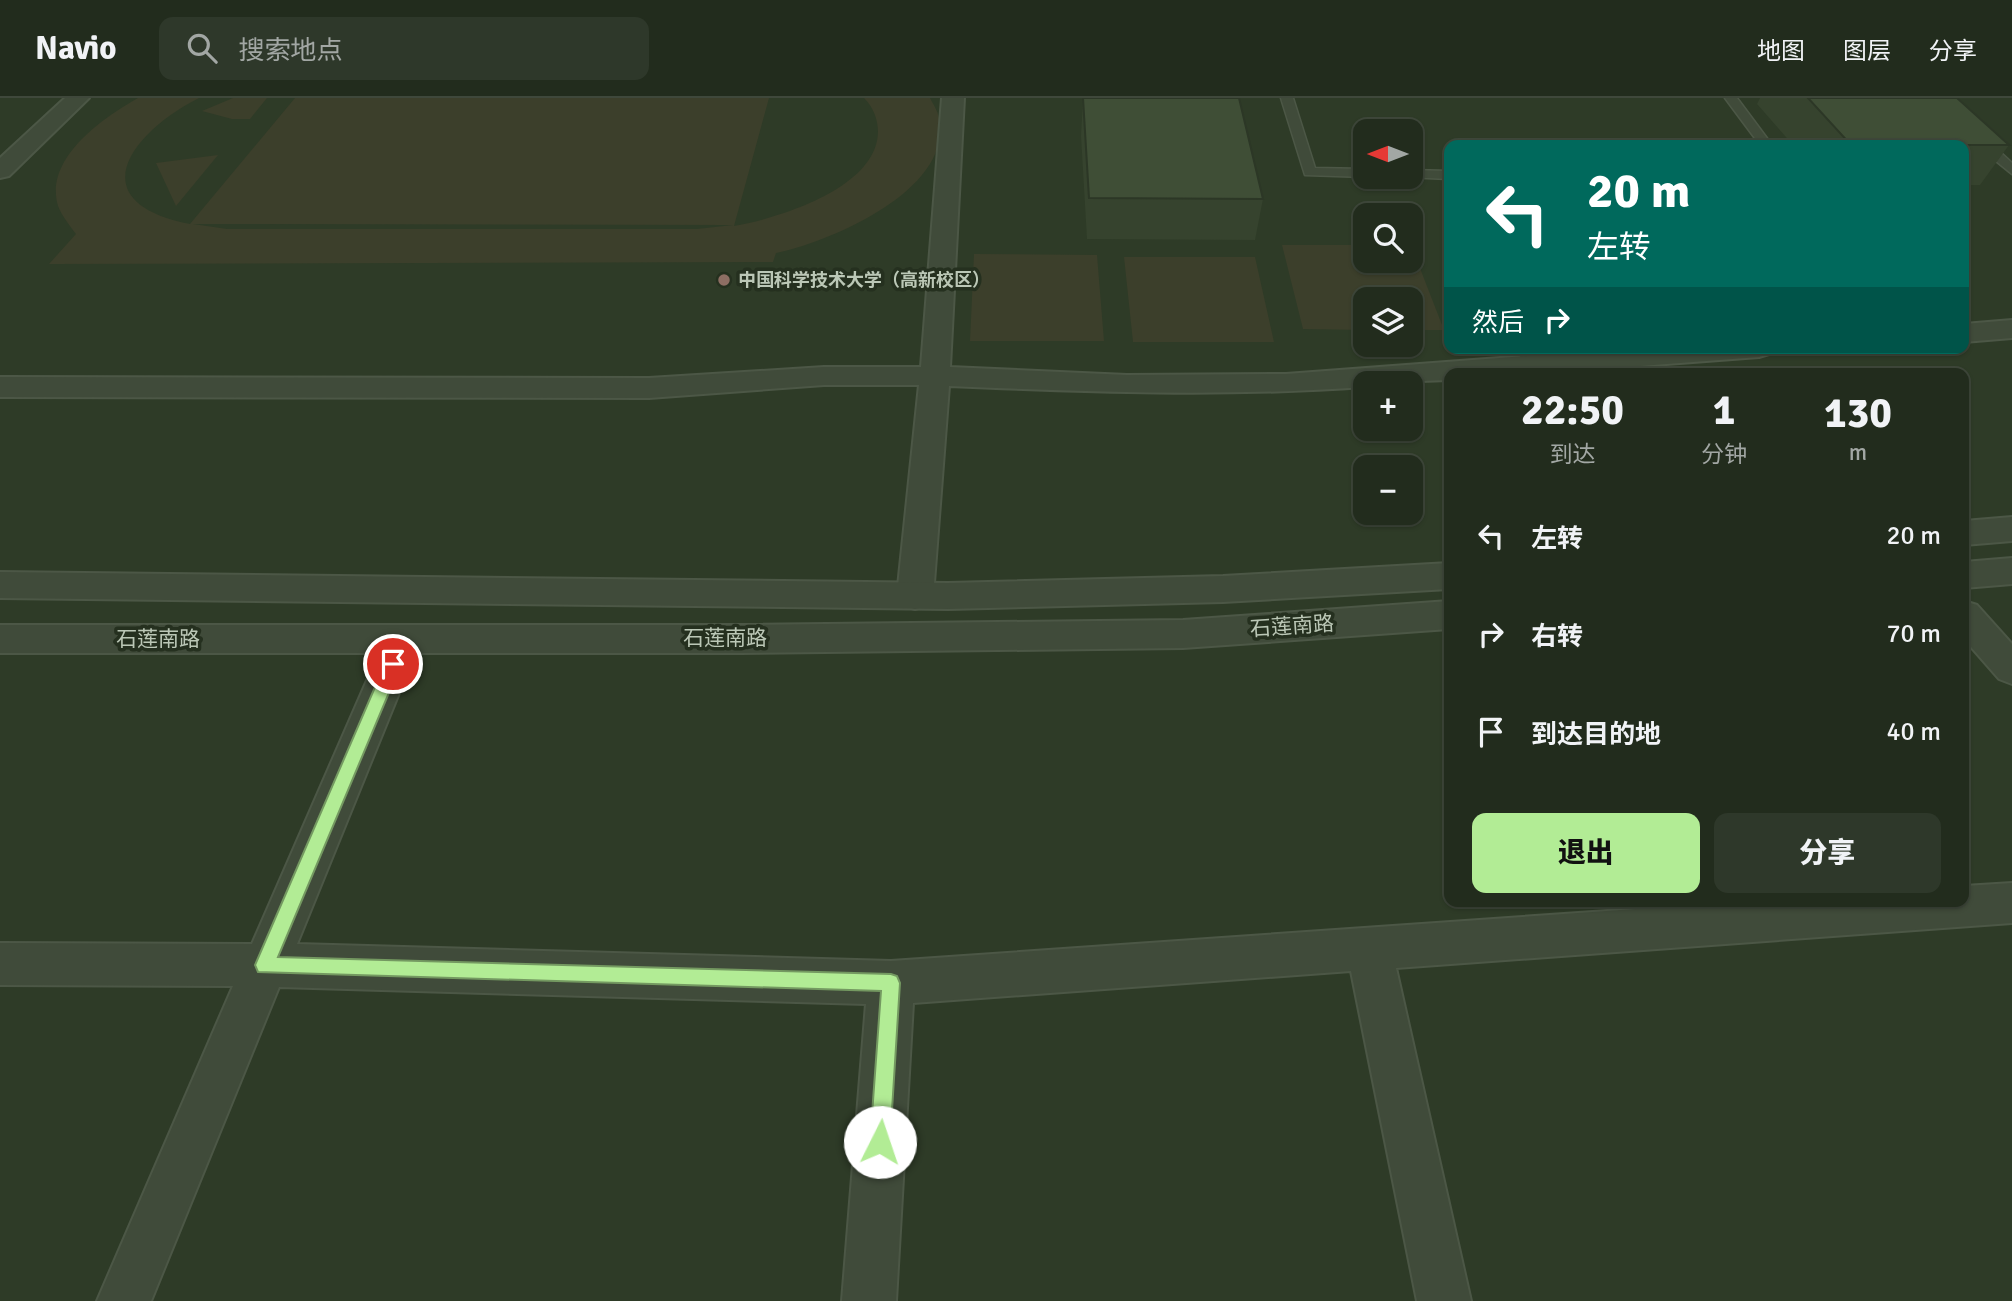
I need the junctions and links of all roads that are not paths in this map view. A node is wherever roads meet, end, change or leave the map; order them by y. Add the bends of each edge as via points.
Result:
1 (78, 98) edge
2 (953, 98) edge
3 (1287, 98) edge
4 (1731, 98) edge
5 (1973, 134) edge
6 (1762, 140) edge
7 (2012, 170) edge
8 (0, 171) edge
9 (1353, 173) edge
10 (1423, 175) edge
11 (1444, 178) edge
12 (2012, 329) edge
13 (1969, 333) edge
14 (1605, 354) edge
15 (1528, 357) edge
16 (935, 376) junction
17 (0, 387) edge
18 (2012, 529) edge
19 (1969, 533) edge
20 (2012, 571) edge
21 (1969, 575) edge
22 (1444, 576) edge
23 (0, 585) edge
24 (915, 596) junction
25 (1444, 615) edge
26 (1969, 621) edge
27 (0, 639) edge
28 (404, 639) junction
29 (2012, 669) edge
30 (2012, 903) edge
31 (1969, 906) edge
32 (1956, 907) edge
33 (1370, 949) junction
34 (0, 964) edge
35 (265, 965) junction
36 (891, 983) junction
37 (124, 1301) edge
38 (869, 1301) edge
39 (1444, 1301) edge

1 - 8 street
2 - 16 street
3 - 9 lane via 1310,172
4 - 6 lane
5 - 7 lane
10 - 11 lane
12 - 13 street
14 - 15 street
15 - 16 street via 1286,383 1127,384
16 - 17 street via 824,376 649,388
16 - 24 street
18 - 19 street
20 - 21 street
22 - 24 street, 石莲南路 via 1223,589
23 - 24 street, 石莲南路
25 - 28 street, 石莲南路 via 1183,634
26 - 29 street
27 - 28 street, 石莲南路
28 - 35 street
30 - 31 street
32 - 33 street
33 - 36 street
33 - 39 street
34 - 35 street
35 - 36 street
35 - 37 street
36 - 38 street

